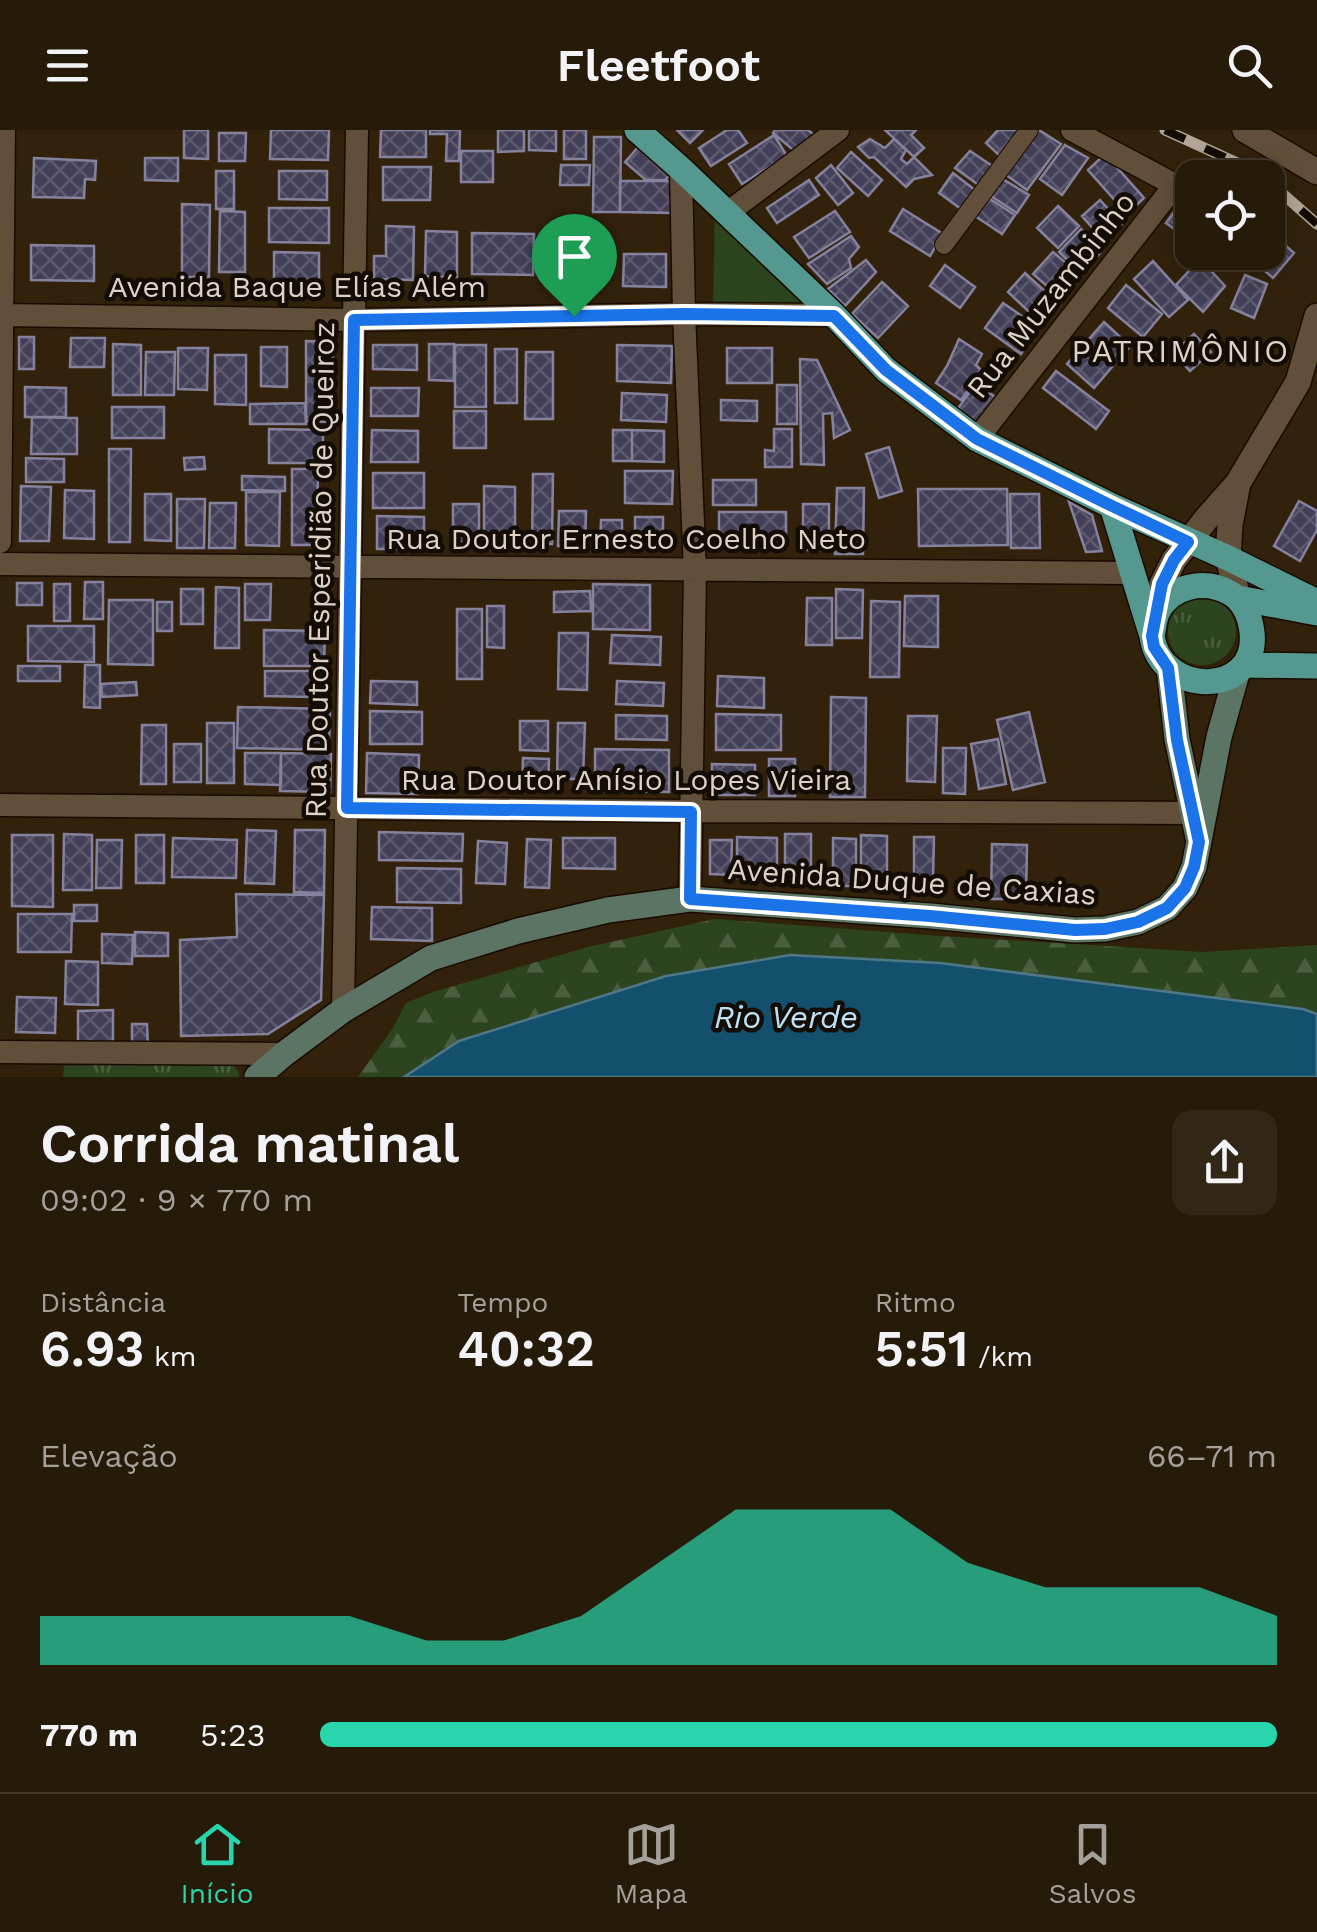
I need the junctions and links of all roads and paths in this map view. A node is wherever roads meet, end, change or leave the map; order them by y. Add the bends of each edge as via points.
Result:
1 (4, 130) edge
2 (357, 130) edge
3 (637, 130) edge
4 (838, 130) edge
5 (1029, 130) edge
6 (1072, 130) edge
7 (1245, 130) edge
8 (1309, 168) edge
9 (681, 169) junction
10 (1317, 194) edge
11 (726, 214) junction
12 (944, 245) dead end
13 (684, 314) junction
14 (1, 315) edge
15 (834, 316) junction
16 (1317, 316) edge
17 (354, 320) junction
18 (1308, 373) edge
19 (977, 439) junction
20 (1238, 483) junction
21 (1112, 506) junction
22 (0, 542) edge
23 (1188, 542) junction
24 (1228, 558) junction
25 (0, 564) edge
26 (350, 567) junction
27 (695, 570) junction
28 (1132, 573) junction
29 (1238, 598) junction
30 (1317, 602) edge
31 (1317, 612) edge
32 (1155, 625) junction
33 (1317, 666) edge
34 (1168, 668) junction
35 (1241, 669) junction
36 (0, 804) edge
37 (347, 808) junction
38 (691, 812) junction
39 (1198, 813) junction
40 (690, 899) junction
41 (343, 1010) junction
42 (0, 1052) edge
43 (284, 1054) junction
44 (257, 1077) edge

1 - 14 street
2 - 17 street, Rua Doutor Esperidião de Queiroz
3 - 9 main road
4 - 11 street
5 - 12 street
6 - 19 street, Rua Muzambinho via 1174,185
7 - 8 street
8 - 10 street
9 - 11 main road
9 - 13 street
11 - 15 main road
13 - 15 street, Avenida Baque Elías Além
13 - 17 street, Avenida Baque Elías Além
13 - 27 street
14 - 17 street, Avenida Baque Elías Além
14 - 22 street
15 - 19 main road via 886,370
16 - 18 street
17 - 26 street, Rua Doutor Esperidião de Queiroz
18 - 20 street
19 - 21 main road
20 - 23 street
20 - 24 street
21 - 23 main road
21 - 28 main road, Avenida Duque de Caxias
23 - 24 main road
23 - 32 street via 1162,584
24 - 29 street
24 - 30 main road
25 - 26 street, Rua Doutor Ernesto Coelho Neto
26 - 27 street, Rua Doutor Ernesto Coelho Neto
26 - 37 street, Rua Doutor Esperidião de Queiroz
27 - 28 street, Rua Doutor Ernesto Coelho Neto
27 - 38 street
28 - 32 main road, Avenida Duque de Caxias
29 - 31 main road
29 - 32 main road via 1217,586 1194,585 1172,594
29 - 35 main road, Avenida Duque de Caxias via 1251,618 1253,643
32 - 34 main road, Avenida Duque de Caxias via 1154,647
33 - 35 main road
34 - 35 main road via 1202,682
34 - 39 main road, Avenida Duque de Caxias via 1177,740
35 - 39 main road, Avenida Duque de Caxias
36 - 37 street, Rua Doutor Anísio Lopes Vieira
37 - 38 street, Rua Doutor Anísio Lopes Vieira
37 - 41 street, Rua Doutor Esperidião de Queiroz
38 - 39 street, Rua Doutor Anísio Lopes Vieira
38 - 40 street
39 - 40 main road, Avenida Duque de Caxias via 1199,842 1185,888 1167,908 1105,929
40 - 41 main road, Avenida Duque de Caxias via 572,918 431,958
41 - 43 main road, Avenida Duque de Caxias
42 - 43 street
43 - 44 main road, Avenida Duque de Caxias

